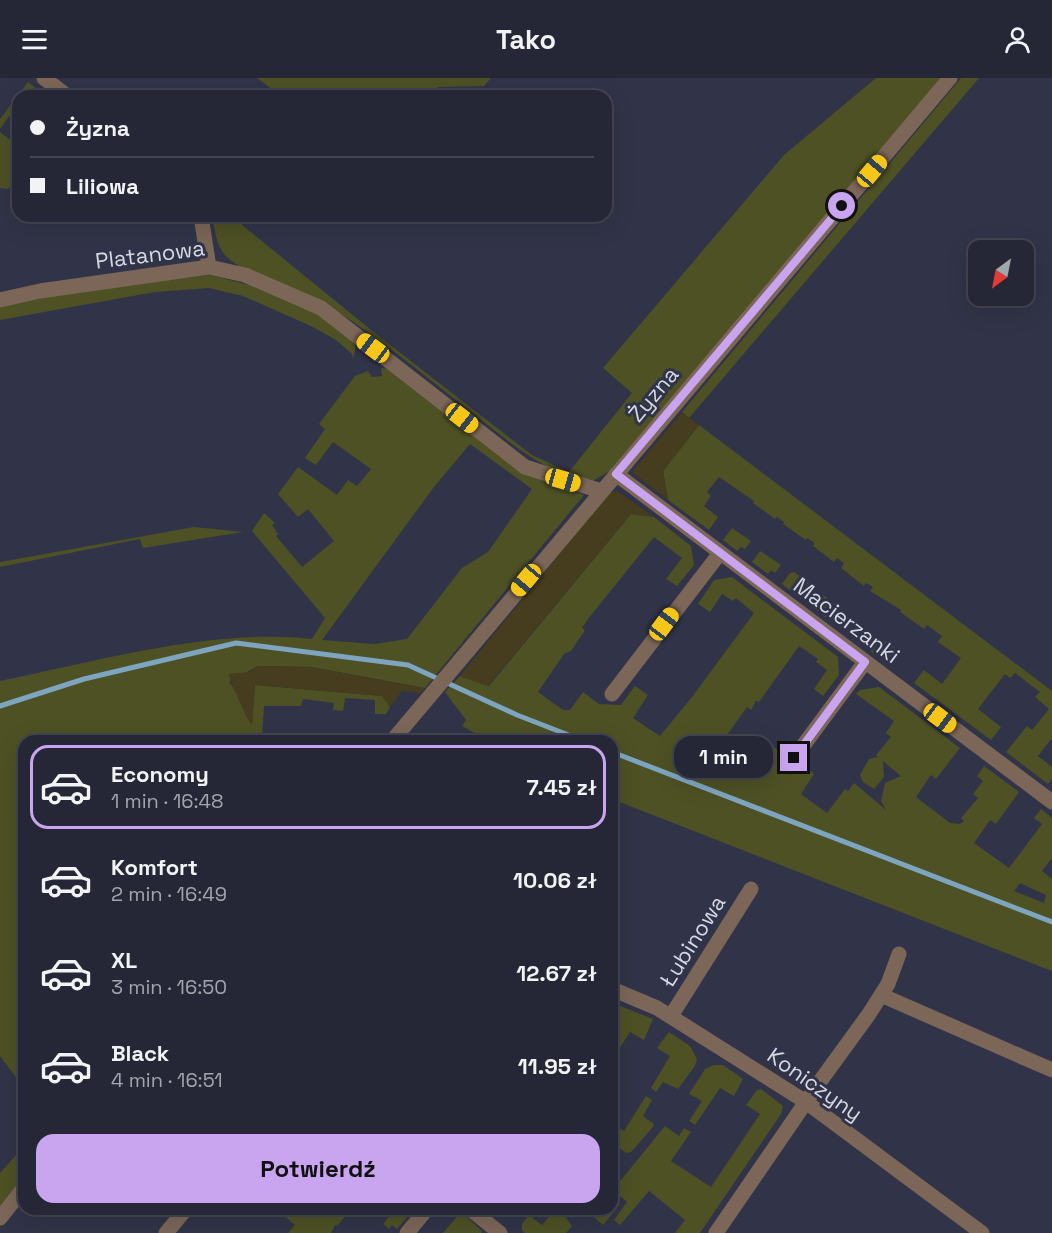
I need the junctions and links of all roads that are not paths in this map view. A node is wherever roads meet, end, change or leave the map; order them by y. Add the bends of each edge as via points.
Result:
1 (44, 78) edge
2 (950, 78) edge
3 (59, 90) edge
4 (202, 222) edge
5 (209, 267) junction
6 (0, 300) edge
7 (616, 474) junction
8 (601, 491) junction
9 (720, 553) junction
10 (865, 662) junction
11 (612, 694) dead end
12 (397, 735) edge
13 (794, 758) dead end
14 (1052, 802) edge
15 (751, 889) dead end
16 (900, 954) dead end
17 (618, 992) edge
18 (881, 995) junction
19 (671, 1016) junction
20 (1052, 1070) edge
21 (806, 1102) junction
22 (18, 1196) edge
23 (181, 1215) edge
24 (422, 1215) edge
25 (478, 1215) edge
26 (0, 1218) edge
27 (166, 1233) edge
28 (407, 1233) edge
29 (500, 1233) edge
30 (716, 1233) edge
31 (981, 1233) edge

1 - 3 street
2 - 7 street, Żyzna
4 - 5 street
5 - 6 street, Platanowa
5 - 8 street, Platanowa via 245,275 321,308 525,467
7 - 8 street, Żyzna
7 - 9 street, Macierzanki
8 - 12 street, Żyzna
9 - 10 street, Macierzanki
9 - 11 street
10 - 13 street
10 - 14 street, Macierzanki
15 - 19 street, Łubinowa
16 - 18 street
17 - 19 street, Koniczyny
18 - 20 street
18 - 21 street
19 - 21 street, Koniczyny
21 - 30 street
21 - 31 street, Koniczyny
22 - 26 street
23 - 27 street
24 - 28 street
25 - 29 street

